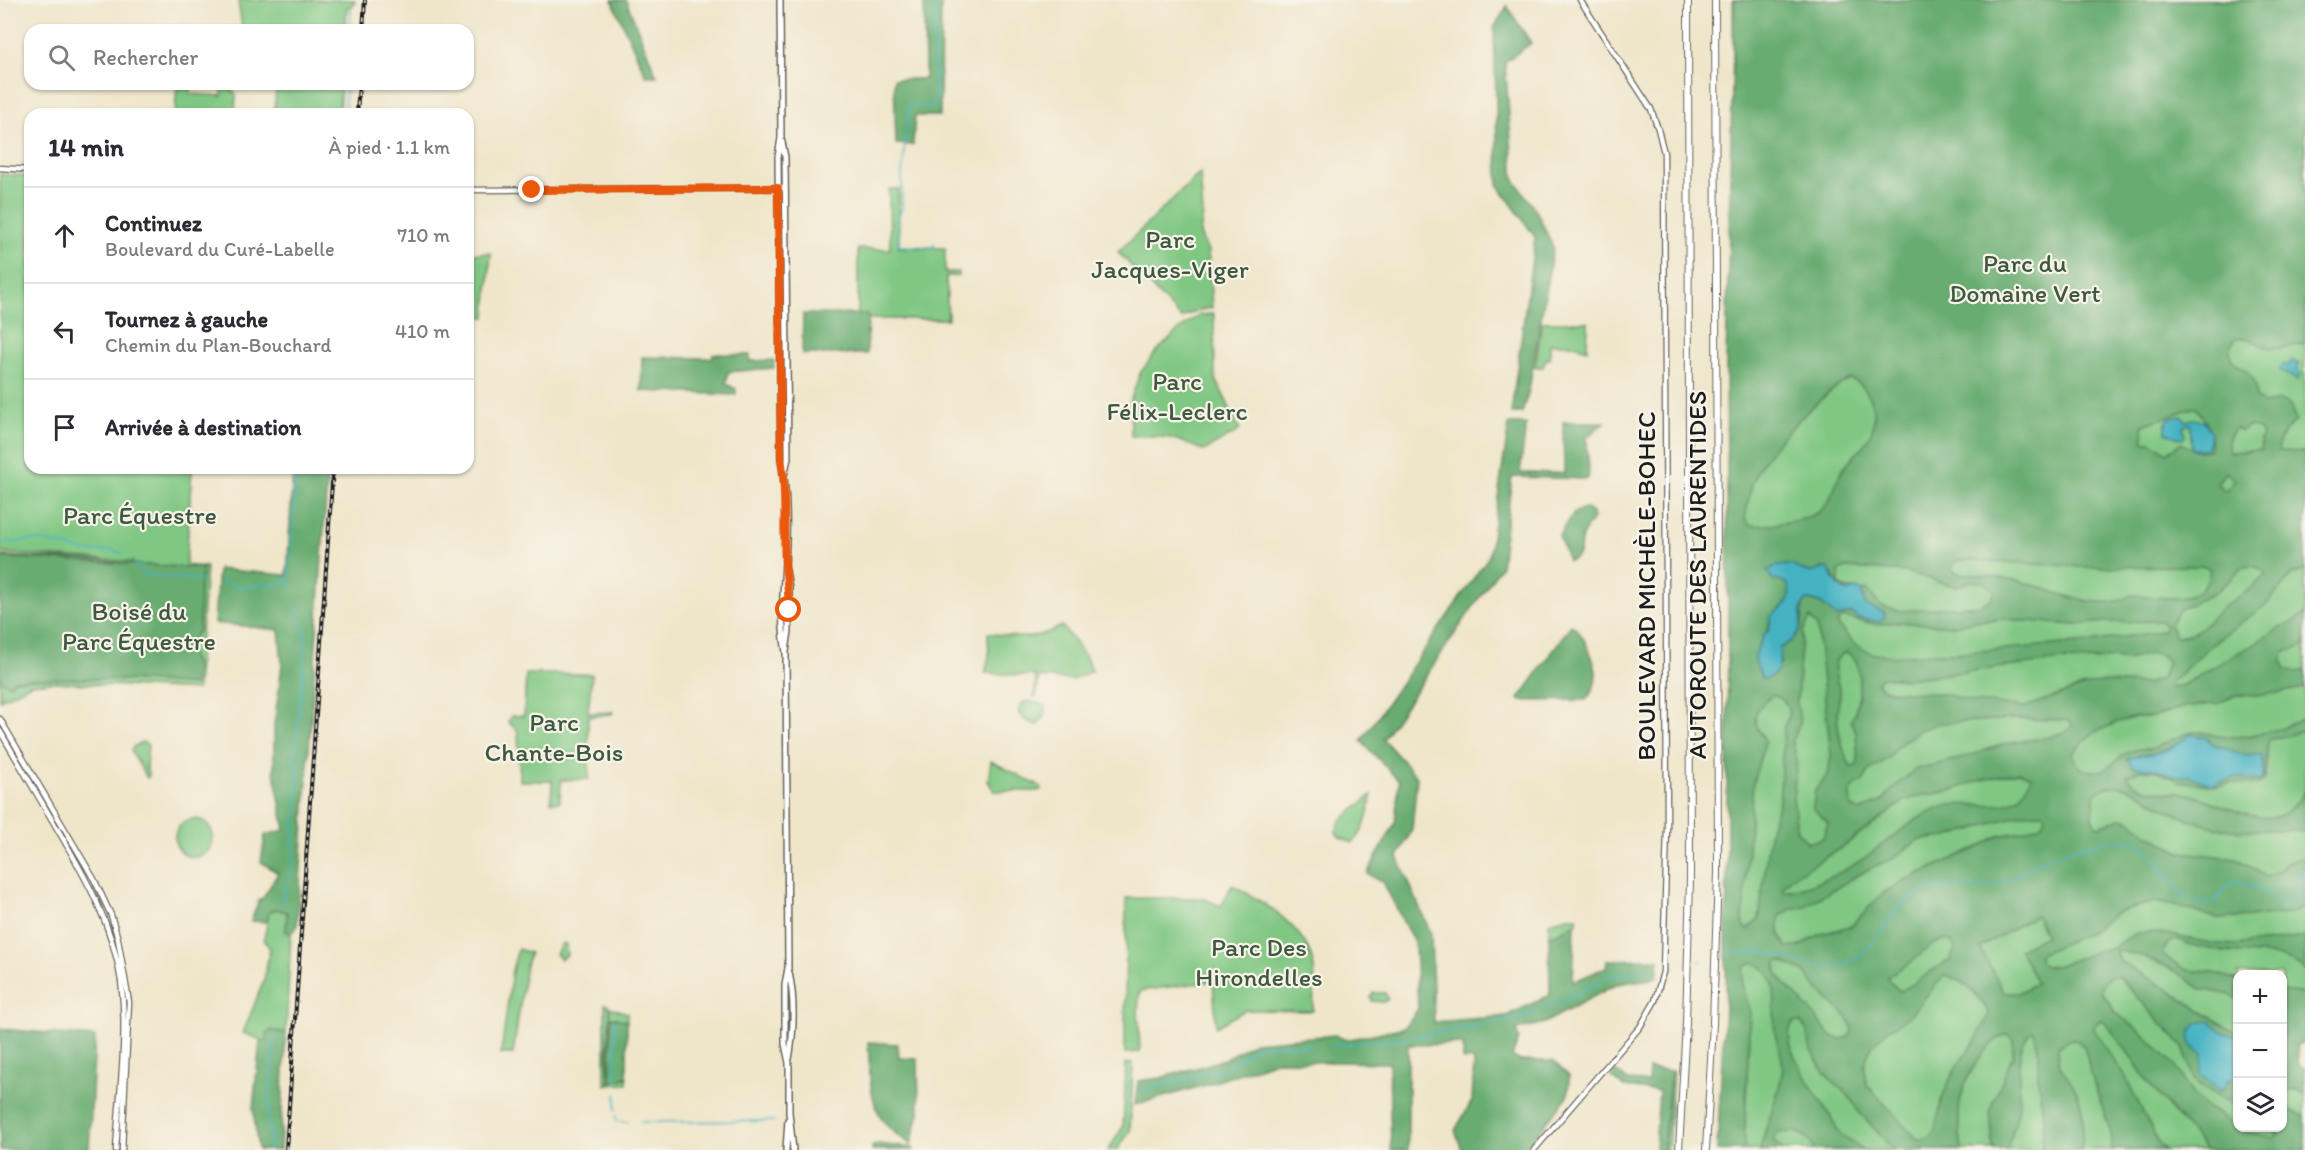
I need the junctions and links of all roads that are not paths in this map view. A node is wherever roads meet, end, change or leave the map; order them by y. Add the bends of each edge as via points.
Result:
1 (780, 0) edge
2 (1580, 0) edge
3 (1688, 0) edge
4 (1715, 0) edge
5 (781, 138) junction
6 (0, 168) edge
7 (24, 170) edge
8 (778, 188) junction
9 (785, 188) junction
10 (474, 190) edge
11 (784, 477) junction
12 (0, 719) edge
13 (0, 731) edge
14 (789, 1112) junction
15 (120, 1142) junction
16 (116, 1150) edge
17 (122, 1150) edge
18 (786, 1150) edge
19 (793, 1150) edge
20 (1534, 1150) edge
21 (1679, 1150) edge
22 (1706, 1150) edge

1 - 5 main road
2 - 20 street, BOULEVARD MICHÈLE-BOHEC via 1651,109 1664,153 1665,955 1659,990 1646,1018
3 - 21 highway, AUTOROUTE DES LAURENTIDES via 1690,880
4 - 22 highway, AUTOROUTE DES LAURENTIDES via 1718,873
5 - 8 main road
5 - 9 main road
6 - 7 street
8 - 9 street
8 - 10 street
8 - 11 main road
9 - 11 main road via 788,458
11 - 14 main road via 789,605 785,985
12 - 15 street via 94,879 118,939 130,1008
13 - 15 street via 86,878 112,939 123,1009
14 - 18 main road
14 - 19 main road
15 - 16 street
15 - 17 street

